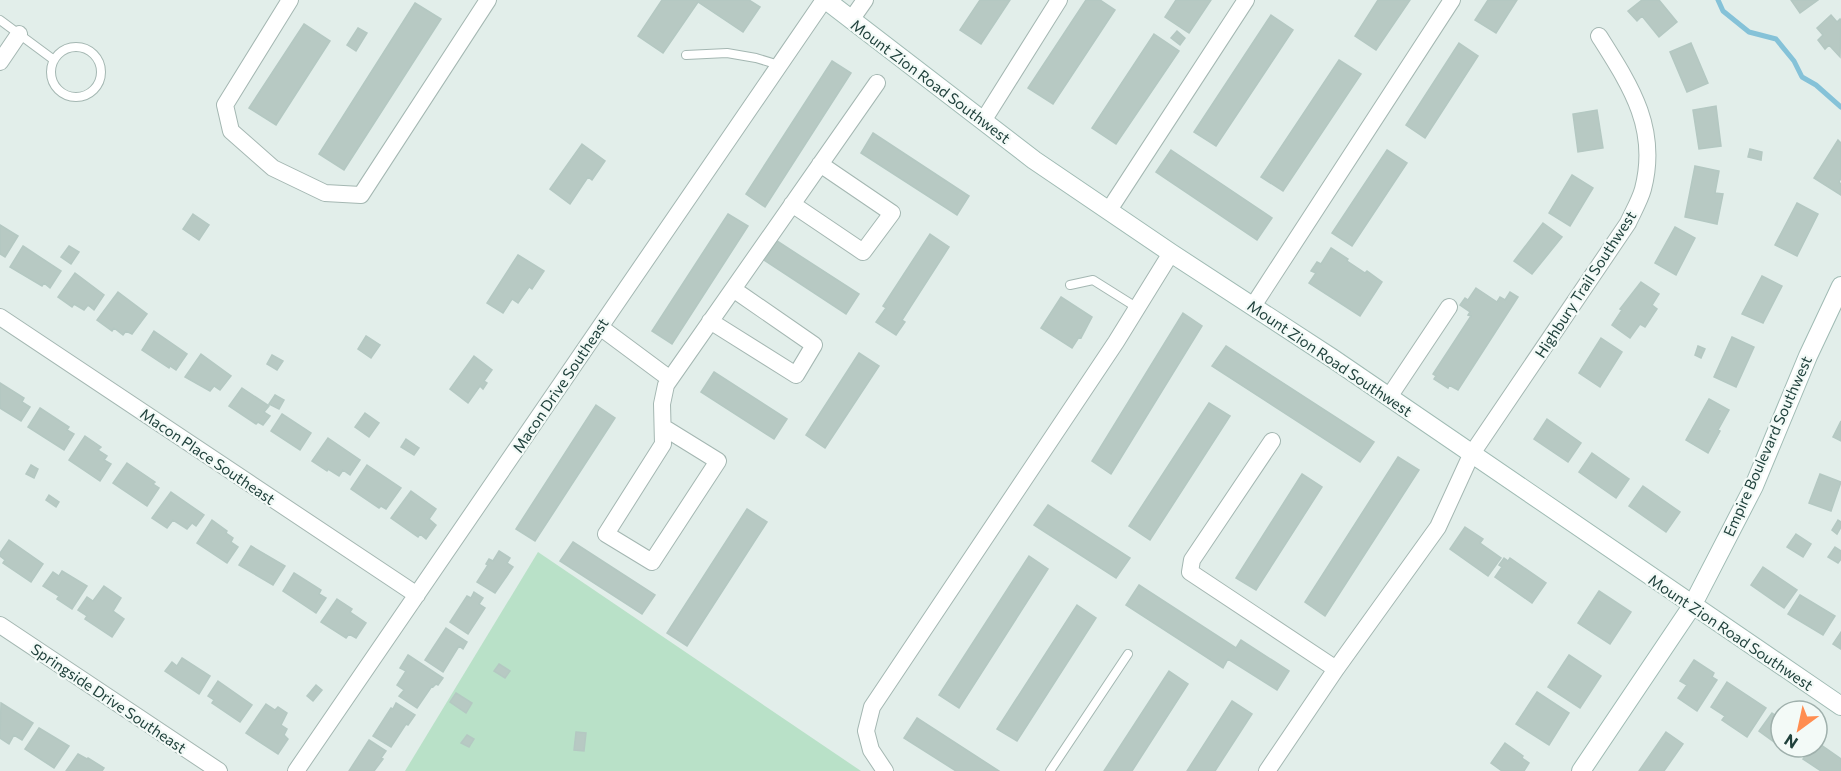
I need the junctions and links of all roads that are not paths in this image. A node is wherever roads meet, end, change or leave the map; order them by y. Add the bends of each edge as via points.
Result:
1 (290, 0) edge
2 (488, 0) edge
3 (865, 0) edge
4 (1059, 0) edge
5 (1246, 0) edge
6 (1452, 0) edge
7 (830, 2) edge
8 (0, 20) edge
9 (850, 20) junction
10 (19, 34) junction
11 (1599, 36) dead end
12 (686, 55) dead end
13 (54, 60) junction
14 (0, 62) edge
15 (779, 65) junction
16 (877, 83) dead end
17 (983, 121) junction
18 (820, 164) junction
19 (792, 204) junction
20 (1109, 210) junction
21 (1171, 253) junction
22 (1070, 285) dead end
23 (1841, 286) edge
24 (733, 289) junction
25 (1253, 306) junction
26 (1136, 307) junction
27 (1449, 307) dead end
28 (0, 317) edge
29 (711, 321) junction
30 (600, 327) junction
31 (670, 379) junction
32 (1389, 397) junction
33 (663, 427) junction
34 (1272, 441) dead end
35 (1471, 455) junction
36 (417, 595) junction
37 (1692, 606) junction
38 (0, 625) edge
39 (1128, 654) dead end
40 (1336, 669) junction
41 (1841, 706) edge
42 (219, 771) edge
43 (297, 771) edge
44 (885, 771) edge
45 (1050, 771) edge
46 (1267, 771) edge
47 (1581, 771) edge

1 - 2 street via 225,105 231,131 273,168 325,193 362,195
3 - 9 street
4 - 17 street
5 - 20 street
6 - 25 street
7 - 9 street, Mount Zion Road Southwest
7 - 15 street, Macon Drive Southeast
8 - 10 lane
9 - 17 street, Mount Zion Road Southwest
10 - 13 lane
10 - 14 street
11 - 35 street, Highbury Trail Southwest via 1630,86 1643,116 1648,153 1643,189 1628,223
12 - 15 lane via 727,53
13 - 13 lane via 66,48 90,50 100,63 101,80 84,97 67,96 51,77
15 - 30 street, Macon Drive Southeast
16 - 18 street
17 - 20 street, Mount Zion Road Southwest
18 - 19 street
18 - 19 street via 892,213 863,252
19 - 24 street
20 - 21 street, Mount Zion Road Southwest
21 - 25 street, Mount Zion Road Southwest
21 - 26 street
22 - 26 lane via 1094,280
23 - 37 street, Empire Boulevard Southwest via 1754,486
24 - 29 street
24 - 29 street via 814,345 796,375
25 - 32 street, Mount Zion Road Southwest
26 - 44 street via 872,707 866,731 871,750
27 - 32 street
28 - 36 street, Macon Place Southeast
29 - 31 street
30 - 31 street
30 - 36 street, Macon Drive Southeast
31 - 33 street via 662,404
32 - 35 street, Mount Zion Road Southwest
33 - 33 street via 718,462 652,562 606,534 663,444
34 - 40 street via 1192,560 1190,572
35 - 37 street, Mount Zion Road Southwest
35 - 40 street, Highbury Trail Southwest via 1438,527
36 - 43 street, Macon Drive Southeast
37 - 41 street, Mount Zion Road Southwest
37 - 47 street, Empire Boulevard Southwest
38 - 42 street, Springside Drive Southeast
39 - 45 lane
40 - 46 street, Highbury Trail Southwest

